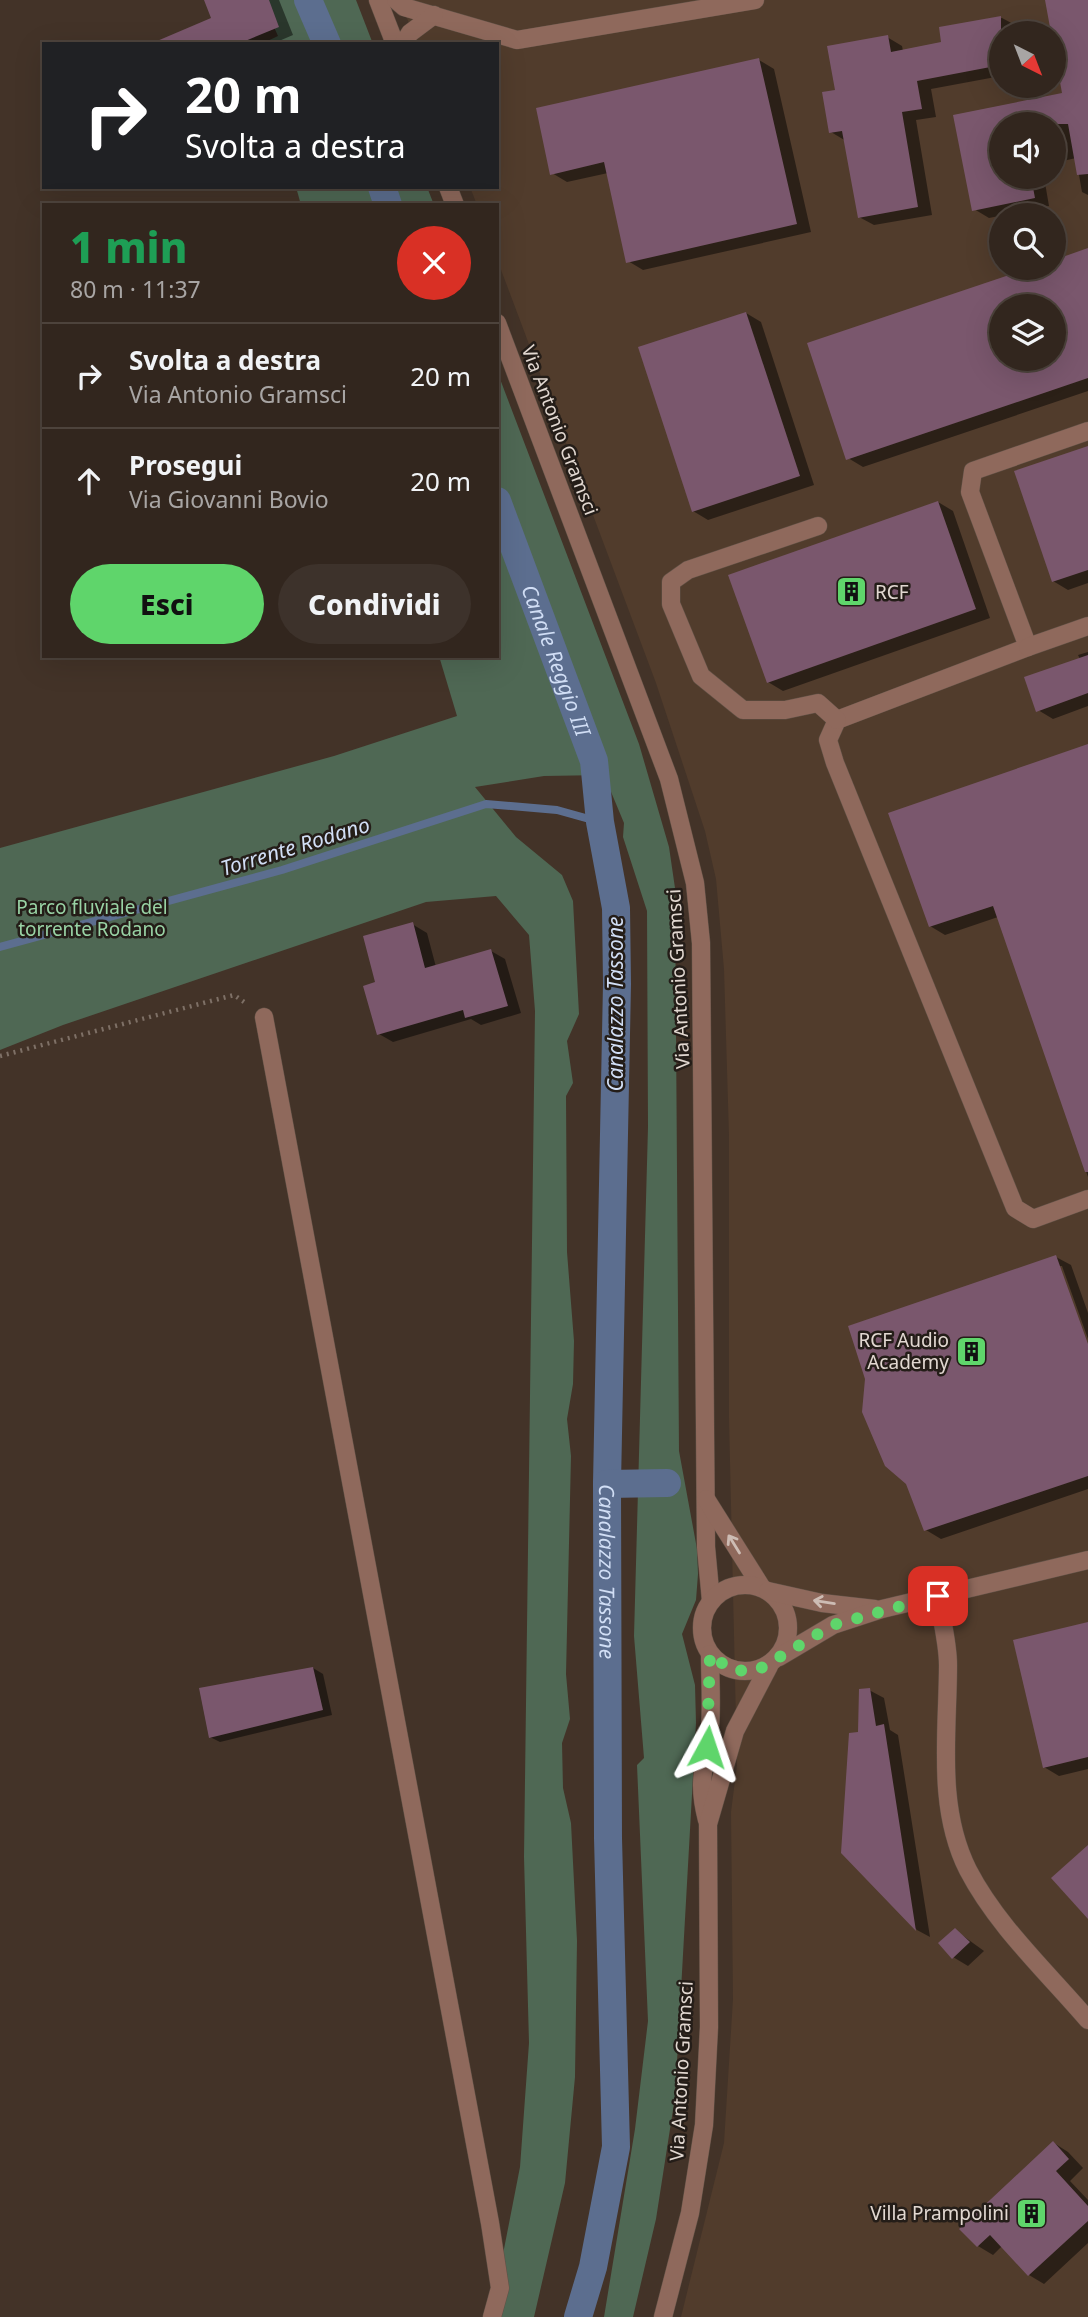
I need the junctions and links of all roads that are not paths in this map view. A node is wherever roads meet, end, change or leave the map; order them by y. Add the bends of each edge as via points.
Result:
1 (378, 0) edge
2 (396, 0) edge
3 (755, 0) edge
4 (434, 15) junction
5 (517, 40) junction
6 (393, 42) edge
7 (404, 42) edge
8 (499, 48) edge
9 (499, 328) edge
10 (1088, 431) edge
11 (818, 526) dead end
12 (1088, 626) edge
13 (1028, 647) junction
14 (837, 720) junction
15 (264, 1017) road end
16 (1088, 1199) edge
17 (706, 1499) junction
18 (1088, 1560) edge
19 (765, 1589) junction
20 (938, 1596) junction
21 (711, 1601) junction
22 (882, 1609) junction
23 (710, 1654) junction
24 (774, 1661) junction
25 (708, 1824) junction
26 (1088, 2020) edge
27 (492, 2317) edge
28 (663, 2317) edge

1 - 6 street
2 - 4 street via 404,7
3 - 5 street
4 - 5 street
4 - 7 street
5 - 8 street
9 - 17 street, Via Antonio Gramsci via 669,779 695,883 704,1058
10 - 13 street via 973,471 970,492
11 - 14 street via 688,570 671,582 671,604 701,676 743,710 785,710 818,703
12 - 13 street
13 - 14 street
14 - 16 street via 828,740 835,763 1015,1208 1033,1219
15 - 27 street via 490,2223 500,2288
19 -> 17 street, Via Antonio Gramsci
17 - 21 street, Via Antonio Gramsci
18 - 20 street
19 - 21 street via 736,1586
22 -> 19 street via 822,1603
19 - 24 street, Via Antonio Gramsci via 785,1609 789,1621 789,1633
20 - 22 street
20 - 26 street via 948,1661 945,1752 952,1826 963,1858 990,1906
21 - 23 street, Via Antonio Gramsci via 702,1620
22 - 24 street via 833,1625
23 - 24 street via 731,1670 756,1671
23 - 25 street, Via Antonio Gramsci via 710,1726 701,1777
24 - 25 street, Via Antonio Gramsci via 735,1731
25 - 28 street, Via Antonio Gramsci via 709,2026 704,2125 690,2213

